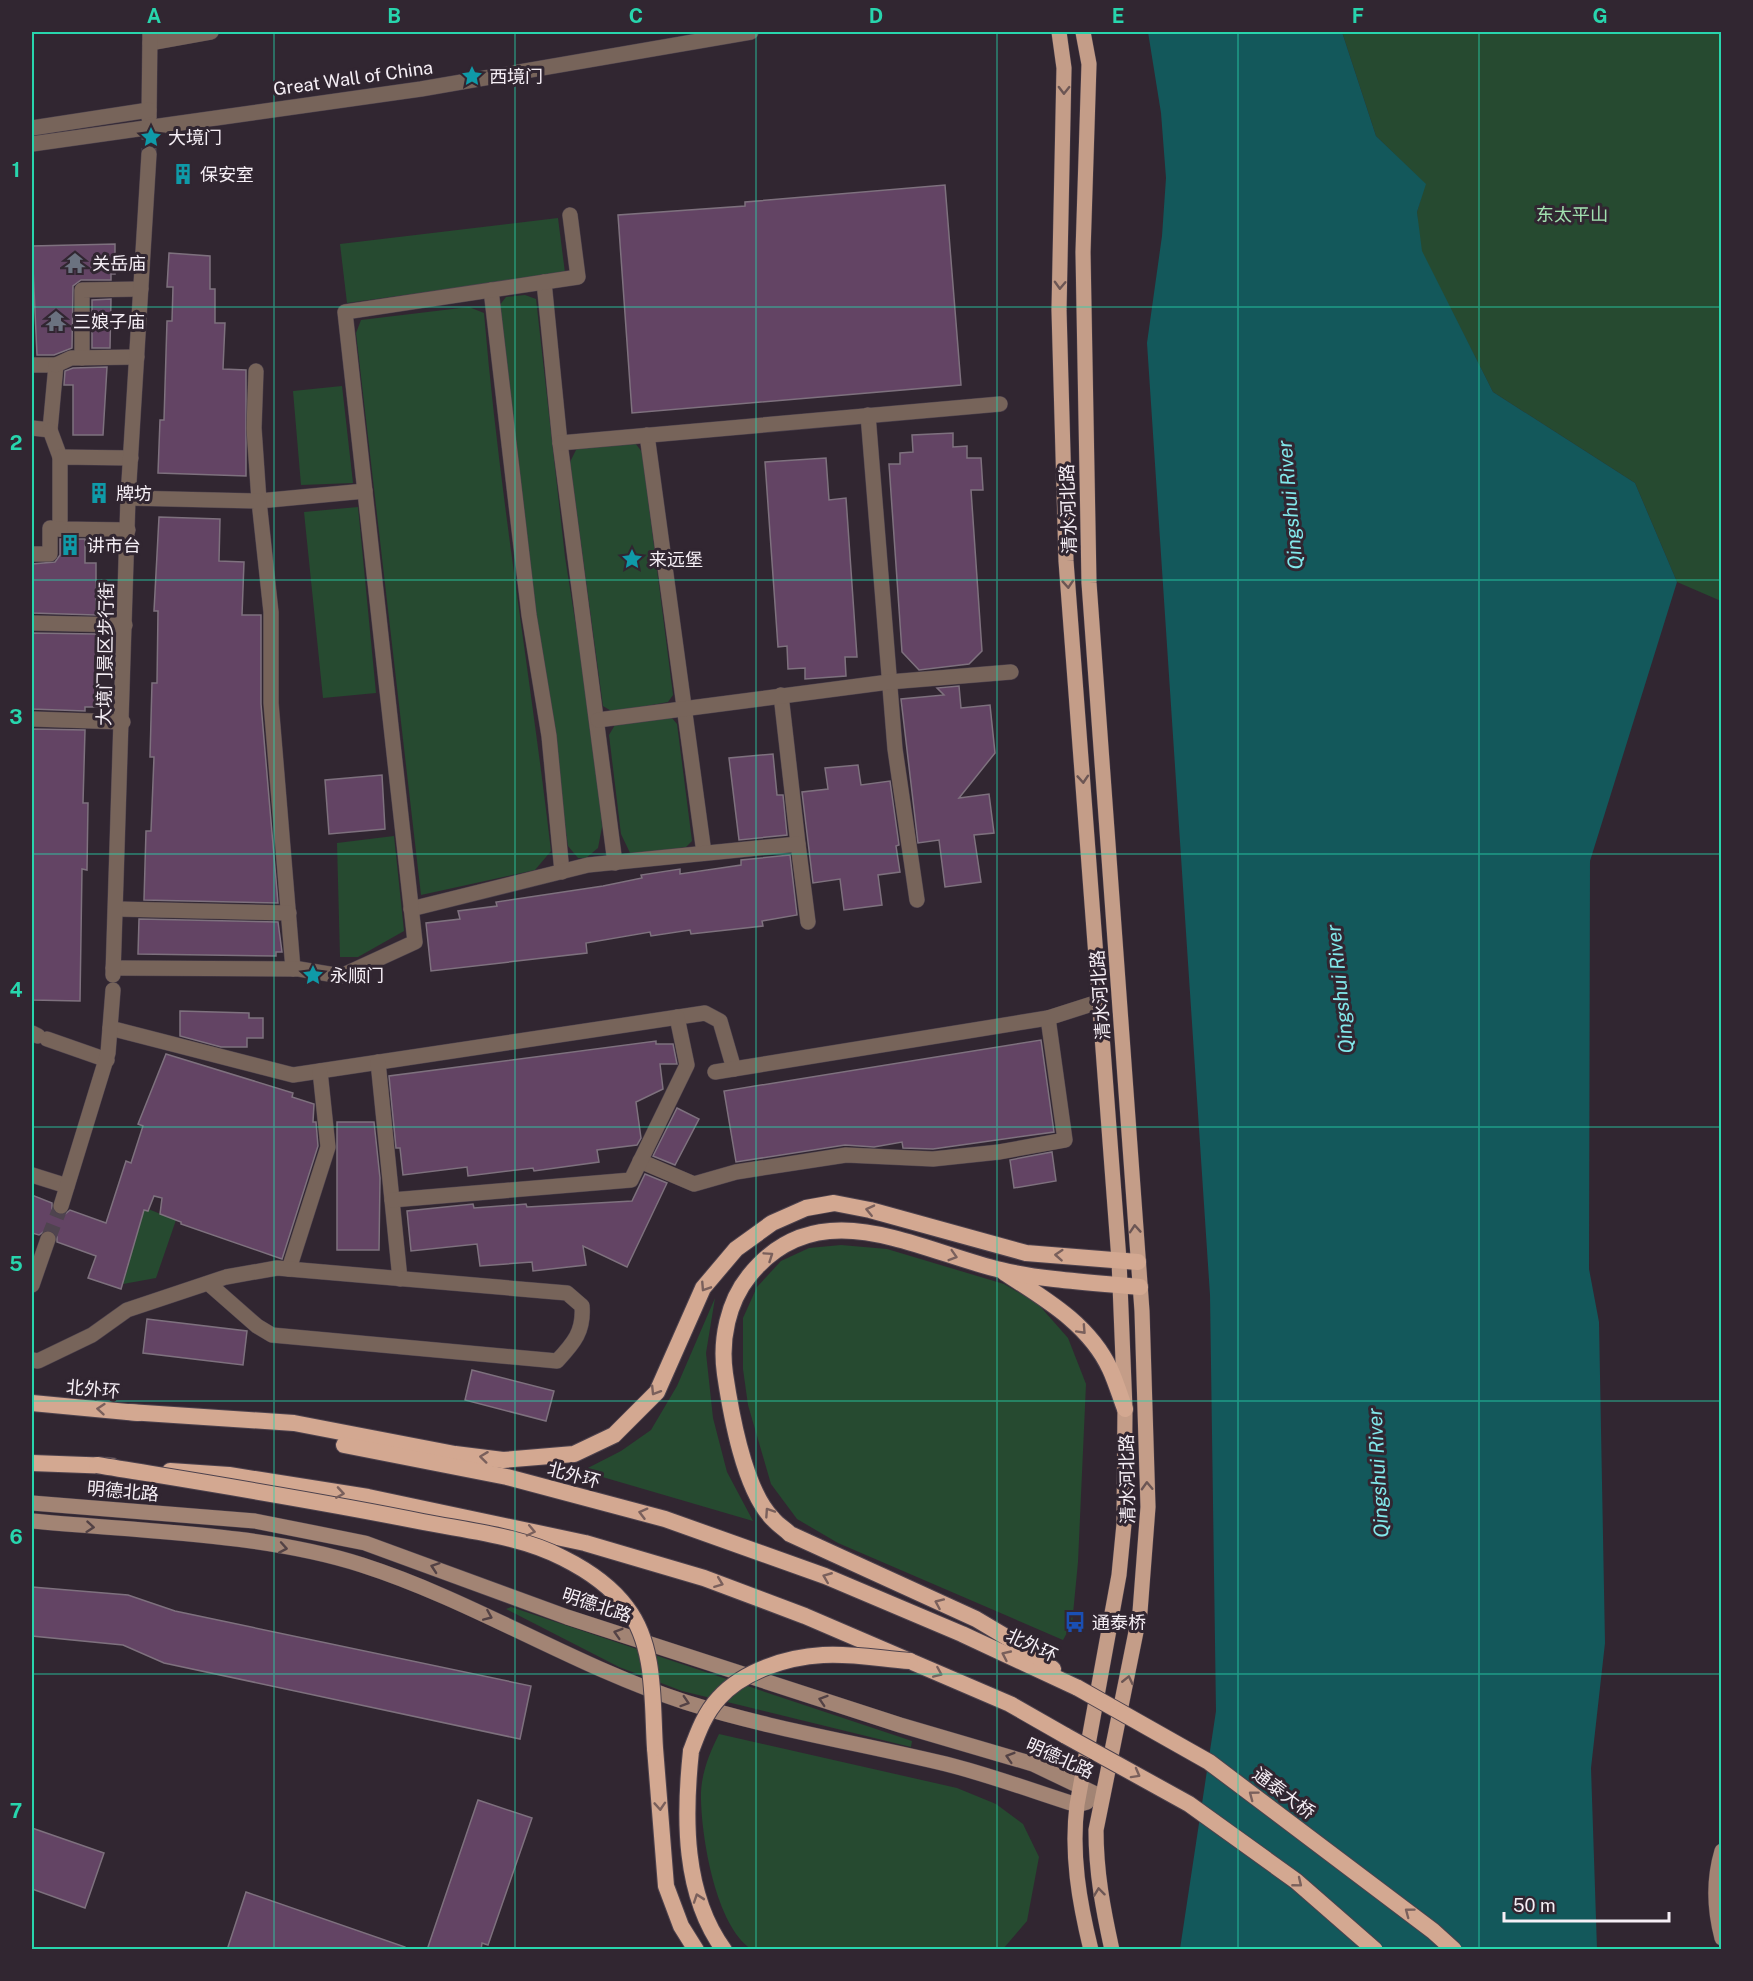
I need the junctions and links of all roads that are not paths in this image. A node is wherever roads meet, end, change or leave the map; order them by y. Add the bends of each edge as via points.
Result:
1 (211, 32) edge
2 (751, 32) edge
3 (1059, 32) edge
4 (1083, 32) edge
5 (150, 37) edge
6 (32, 128) edge
7 (32, 144) edge
8 (149, 154) tunnel mouth
9 (570, 215) dead end
10 (544, 282) junction
11 (141, 289) junction
12 (491, 290) junction
13 (137, 357) junction
14 (82, 358) junction
15 (32, 365) edge
16 (56, 365) junction
17 (256, 371) dead end
18 (1000, 404) dead end
19 (868, 415) junction
20 (32, 428) edge
21 (50, 430) junction
22 (647, 435) junction
23 (560, 442) junction
24 (60, 457) junction
25 (131, 458) junction
26 (365, 491) junction
27 (128, 498) junction
28 (260, 501) junction
29 (60, 529) junction
30 (128, 530) junction
31 (32, 554) edge
32 (32, 623) edge
33 (125, 625) junction
34 (1011, 672) dead end
35 (889, 682) junction
36 (781, 695) junction
37 (684, 709) junction
38 (32, 719) edge
39 (598, 720) junction
40 (123, 722) junction
41 (798, 844) junction
42 (704, 854) junction
43 (615, 862) junction
44 (562, 872) junction
45 (917, 900) dead end
46 (117, 909) junction
47 (411, 909) junction
48 (289, 913) junction
49 (808, 922) dead end
50 (293, 969) junction
51 (113, 978) junction
52 (1098, 1002) junction
53 (676, 1017) junction
54 (1048, 1018) junction
55 (110, 1028) junction
56 (39, 1036) edge
57 (106, 1060) junction
58 (378, 1062) junction
59 (734, 1069) junction
60 (320, 1071) junction
61 (715, 1072) dead end
62 (640, 1161) junction
63 (32, 1175) edge
64 (68, 1186) junction
65 (392, 1200) junction
66 (61, 1206) tunnel mouth
67 (42, 1241) tunnel mouth
68 (1119, 1260) junction
69 (1138, 1262) junction
70 (289, 1269) junction
71 (1002, 1271) junction
72 (400, 1279) junction
73 (208, 1282) junction
74 (32, 1285) edge
75 (1121, 1285) junction
76 (1140, 1287) junction
77 (32, 1360) edge
78 (32, 1403) edge
79 (1125, 1409) junction
80 (129, 1412) junction
81 (32, 1463) edge
82 (97, 1465) junction
83 (32, 1503) edge
84 (32, 1521) edge
85 (910, 1661) junction
86 (1078, 1688) junction
87 (1080, 1788) junction
88 (1102, 1797) junction
89 (1077, 1805) junction
90 (1722, 1851) edge
91 (1722, 1938) edge
92 (696, 1950) edge
93 (724, 1950) edge
94 (1091, 1950) edge
95 (1112, 1950) edge
96 (1375, 1950) edge
97 (1454, 1950) edge

1 - 5 street
2 - 7 street, Great Wall of China via 421,89
3 -> 52 main road, 清水河北路 via 1065,68 1059,310 1066,561
69 -> 4 main road, 清水河北路 via 1089,583 1083,252 1089,64
5 - 6 street via 149,117
8 - 11 street, 大境门景区步行街
9 - 10 street via 578,277
10 - 12 street
10 - 23 street
11 - 13 street, 大境门景区步行街
11 - 14 street via 82,290
12 - 26 street via 345,312
12 - 44 street via 529,615 549,736
13 - 14 street
13 - 25 street, 大境门景区步行街
14 - 16 street
15 - 16 street
16 - 21 street
17 - 28 street via 254,428
18 - 19 street
19 - 22 street
19 - 35 street
20 - 21 street
21 - 24 street
22 - 23 street
22 - 37 street
23 - 39 street
24 - 25 street
24 - 29 street
25 - 27 street, 大境门景区步行街
26 - 28 street
26 - 47 street
27 - 28 street
27 - 30 street, 大境门景区步行街
28 - 48 street via 271,612 271,703
29 - 30 street
29 - 31 street via 50,528 50,554
30 - 33 street, 大境门景区步行街
32 - 33 street
33 - 40 street, 大境门景区步行街
34 - 35 street
35 - 36 street
35 - 45 street
36 - 37 street
36 - 41 street
37 - 39 street
37 - 42 street
38 - 40 street
39 - 43 street
40 - 46 street, 大境门景区步行街
41 - 42 street
41 - 49 street
42 - 43 street
43 - 44 street
44 - 47 street
46 - 48 street
46 - 51 street, 大境门景区步行街
47 - 50 street via 415,942 341,976
48 - 50 street
50 - 51 street
51 - 55 street, 大境门景区步行街
52 - 54 street
52 - 68 main road, 清水河北路
53 - 58 street
53 - 59 street via 705,1013 720,1021
53 - 62 street via 687,1065
54 - 59 street
54 - 62 street via 1065,1140 933,1159 846,1155 736,1172 694,1184
55 - 57 street, 大境门景区步行街
55 - 60 street via 293,1075
56 - 57 street
57 - 64 street, 大境门景区步行街
58 - 60 street
58 - 65 street
59 - 61 street
60 - 70 street via 328,1147
62 - 65 street via 631,1180
63 - 64 street
64 - 66 street, 大境门景区步行街
65 - 72 street
67 - 74 street
68 - 69 highway
68 - 75 main road, 清水河北路
68 -> 80 highway via 1026,1253 870,1210 834,1203 815,1207 772,1223 736,1249 703,1288 657,1392 614,1435 574,1454 503,1460 294,1423
69 - 76 main road, 清水河北路
70 - 72 street
70 - 73 street
71 - 75 highway
71 -> 79 highway via 1048,1300 1088,1336 1110,1369
86 -> 71 highway via 1028,1650 976,1619 790,1534 772,1519 754,1488 738,1443 724,1366 728,1313 740,1286 760,1262 795,1237 838,1229 869,1231
72 - 73 street via 567,1293 582,1306 584,1322 577,1340 557,1361 272,1335
73 - 77 street via 127,1310 92,1335 38,1361
75 - 76 highway
75 - 79 main road, 清水河北路
88 -> 76 main road, 清水河北路 via 1130,1671 1146,1550
80 -> 78 highway, 北外环
79 - 87 main road, 清水河北路 via 1124,1524 1119,1575
86 -> 80 highway, 北外环 via 825,1576 665,1519 507,1477 296,1435
81 - 82 highway
82 -> 85 highway, bridge via 229,1475 368,1497 585,1543 704,1578
82 -> 92 highway, bridge via 505,1538 562,1557 602,1581 627,1607 639,1627 650,1669 666,1886 681,1926
87 -> 83 main road, 明德北路 via 1033,1764 567,1617 365,1543 255,1521
84 -> 89 main road, 明德北路 via 244,1541 362,1565 492,1617 640,1687 742,1720 947,1765
93 -> 85 highway, bridge via 696,1896 686,1795 691,1751 701,1725 718,1699 736,1683 777,1663 823,1655
85 -> 96 highway, bridge via 1010,1704 1189,1804 1296,1881
97 -> 86 highway, 通泰大桥, bridge via 1209,1762
87 - 88 main road, 明德北路
87 - 89 main road, 清水河北路
88 - 89 main road, 明德北路
95 -> 88 main road, 清水河北路 via 1096,1866 1096,1830
89 - 94 main road, 清水河北路 via 1073,1843
90 - 91 main road via 1714,1905

